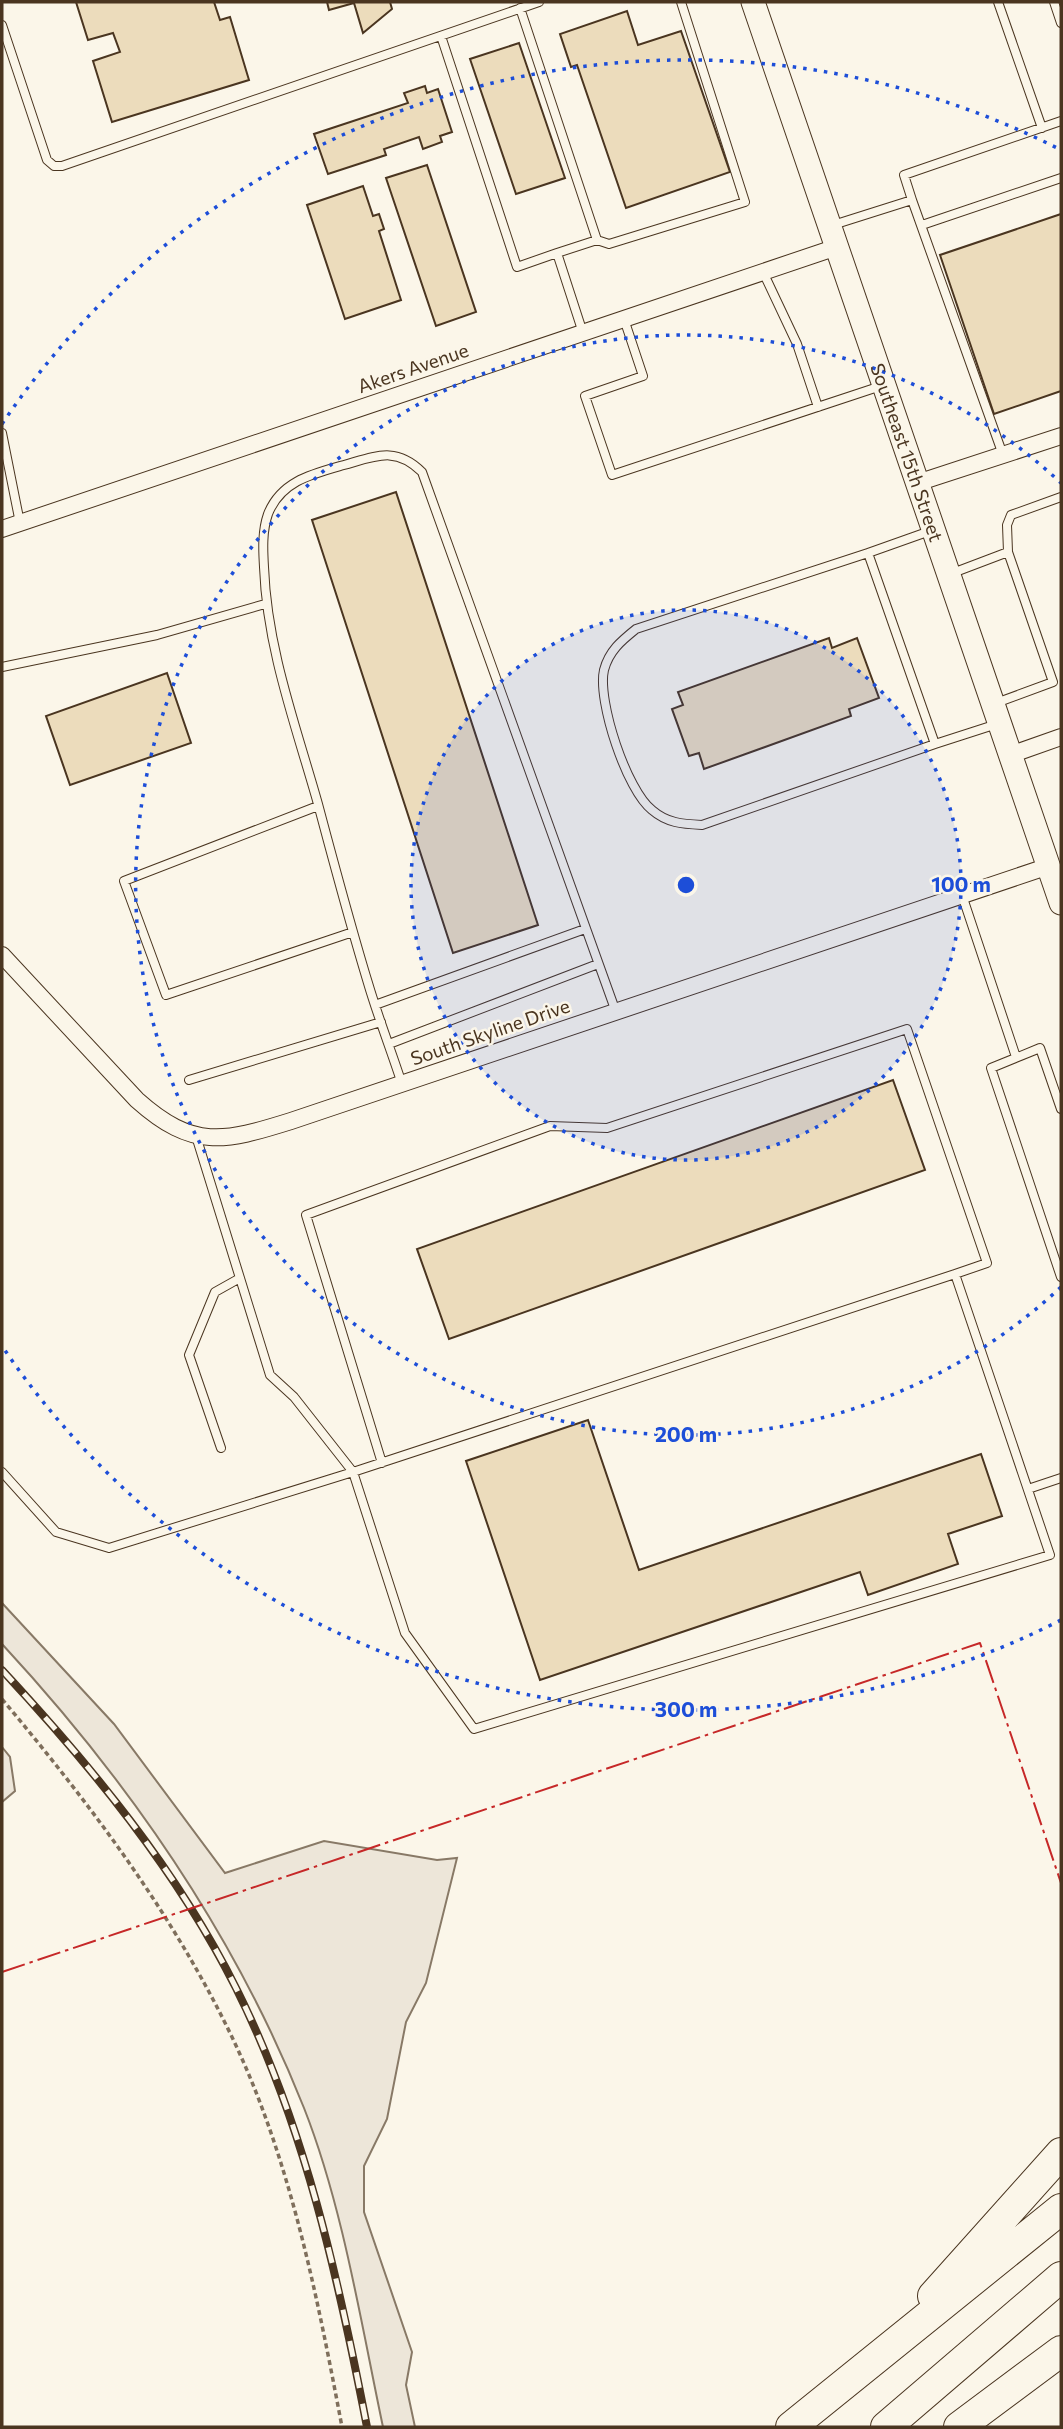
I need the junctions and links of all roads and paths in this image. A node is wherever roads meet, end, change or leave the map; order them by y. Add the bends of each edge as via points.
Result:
1 (539, 2) edge
2 (681, 2) edge
3 (753, 2) edge
4 (998, 2) edge
5 (1054, 2) edge
6 (520, 8) junction
7 (1061, 23) edge
8 (2, 25) edge
9 (441, 36) junction
10 (1061, 121) edge
11 (1042, 128) junction
12 (1061, 178) edge
13 (912, 200) junction
14 (922, 225) junction
15 (834, 236) junction
16 (597, 240) junction
17 (557, 253) junction
18 (764, 272) junction
19 (624, 319) junction
20 (583, 333) junction
21 (884, 385) junction
22 (818, 407) junction
23 (2, 433) edge
24 (1061, 436) edge
25 (1003, 456) junction
26 (12, 476) junction
27 (2, 480) edge
28 (917, 484) junction
29 (1061, 496) edge
30 (20, 523) junction
31 (2, 529) edge
32 (933, 530) junction
33 (1009, 552) junction
34 (868, 553) junction
35 (950, 574) junction
36 (265, 604) junction
37 (2, 667) edge
38 (996, 714) junction
39 (1061, 737) edge
40 (934, 744) junction
41 (1010, 755) junction
42 (318, 806) junction
43 (1049, 866) junction
44 (962, 895) junction
45 (1061, 903) edge
46 (585, 929) junction
47 (353, 932) junction
48 (2, 955) edge
49 (598, 964) junction
50 (375, 1005) junction
51 (616, 1012) junction
52 (381, 1022) junction
53 (389, 1044) junction
54 (1016, 1058) junction
55 (189, 1080) dead end
56 (402, 1084) junction
57 (1061, 1109) edge
58 (197, 1136) junction
59 (955, 1274) junction
60 (1061, 1277) edge
61 (240, 1278) junction
62 (221, 1448) dead end
63 (382, 1463) junction
64 (2, 1472) edge
65 (353, 1472) junction
66 (1061, 1478) edge
67 (1028, 1489) junction
68 (2, 1699) edge
69 (1061, 2153) edge
70 (1061, 2209) edge
71 (1061, 2277) edge
72 (1061, 2351) edge
73 (880, 2357) junction
74 (342, 2427) edge
75 (791, 2427) edge
76 (886, 2427) edge
77 (959, 2427) edge

1 - 6 lane
2 - 16 lane via 744,202 609,244
3 - 15 main road, Southeast 15th Street
4 - 11 lane
5 - 7 lane
6 - 9 lane
6 - 16 lane
8 - 9 lane via 47,160 57,166
9 - 17 lane via 517,267
10 - 11 lane
11 - 13 lane via 904,174
12 - 14 lane
13 - 14 lane
13 - 15 lane
14 - 25 lane
15 - 18 street, Akers Avenue
15 - 21 main road, Southeast 15th Street
16 - 17 lane
17 - 20 lane
18 - 19 street, Akers Avenue
18 - 22 lane via 797,344
19 - 20 street, Akers Avenue
19 - 22 lane via 643,376 585,396 612,475
20 - 30 street, Akers Avenue
21 - 22 lane
21 - 28 main road, Southeast 15th Street
23 - 26 lane
24 - 25 street
25 - 28 street
26 - 27 lane
26 - 30 lane
28 - 32 main road, Southeast 15th Street
29 - 33 lane via 1011,515
30 - 31 street, Akers Avenue
32 - 34 lane
32 - 35 main road, Southeast 15th Street
33 - 35 lane
33 - 38 lane via 1053,682
34 - 40 lane
34 - 40 lane via 636,629 614,646 604,671 605,699 617,746 649,809 673,823 702,825
35 - 38 main road, Southeast 15th Street
36 - 37 lane via 157,635
36 - 42 lane via 279,673
36 - 46 lane via 263,536 267,516 289,484 318,472 398,455 422,472
38 - 40 lane
38 - 41 main road, Southeast 15th Street
39 - 41 street
41 - 43 main road, Southeast 15th Street
42 - 47 lane
42 - 47 lane via 124,881 166,995
43 - 44 street, South Skyline Drive
43 - 45 main road, Southeast 15th Street
44 - 51 street, South Skyline Drive
44 - 54 lane
46 - 49 lane
46 - 50 lane
47 - 50 lane
48 - 58 street, South Skyline Drive via 137,1100 173,1128
49 - 51 lane
49 - 53 lane
50 - 52 lane
51 - 56 street, South Skyline Drive
52 - 53 lane
52 - 55 lane
53 - 56 lane
54 - 57 lane via 1040,1048
54 - 60 lane via 991,1068
56 - 58 street, South Skyline Drive via 253,1133
58 - 61 lane
59 - 63 lane
59 - 63 lane via 987,1263 907,1029 607,1128 550,1126 306,1215
59 - 67 lane
61 - 62 lane via 215,1292 189,1354
61 - 65 lane via 270,1375 294,1396
63 - 65 lane
64 - 65 lane via 56,1532 109,1548
65 - 67 lane via 405,1633 474,1730 1050,1555
66 - 67 lane
68 - 74 path via 67,1776 136,1870 191,1958 232,2037 267,2122 290,2196
69 - 73 highway
70 - 73 highway
71 - 76 highway
72 - 77 highway
73 - 75 highway

